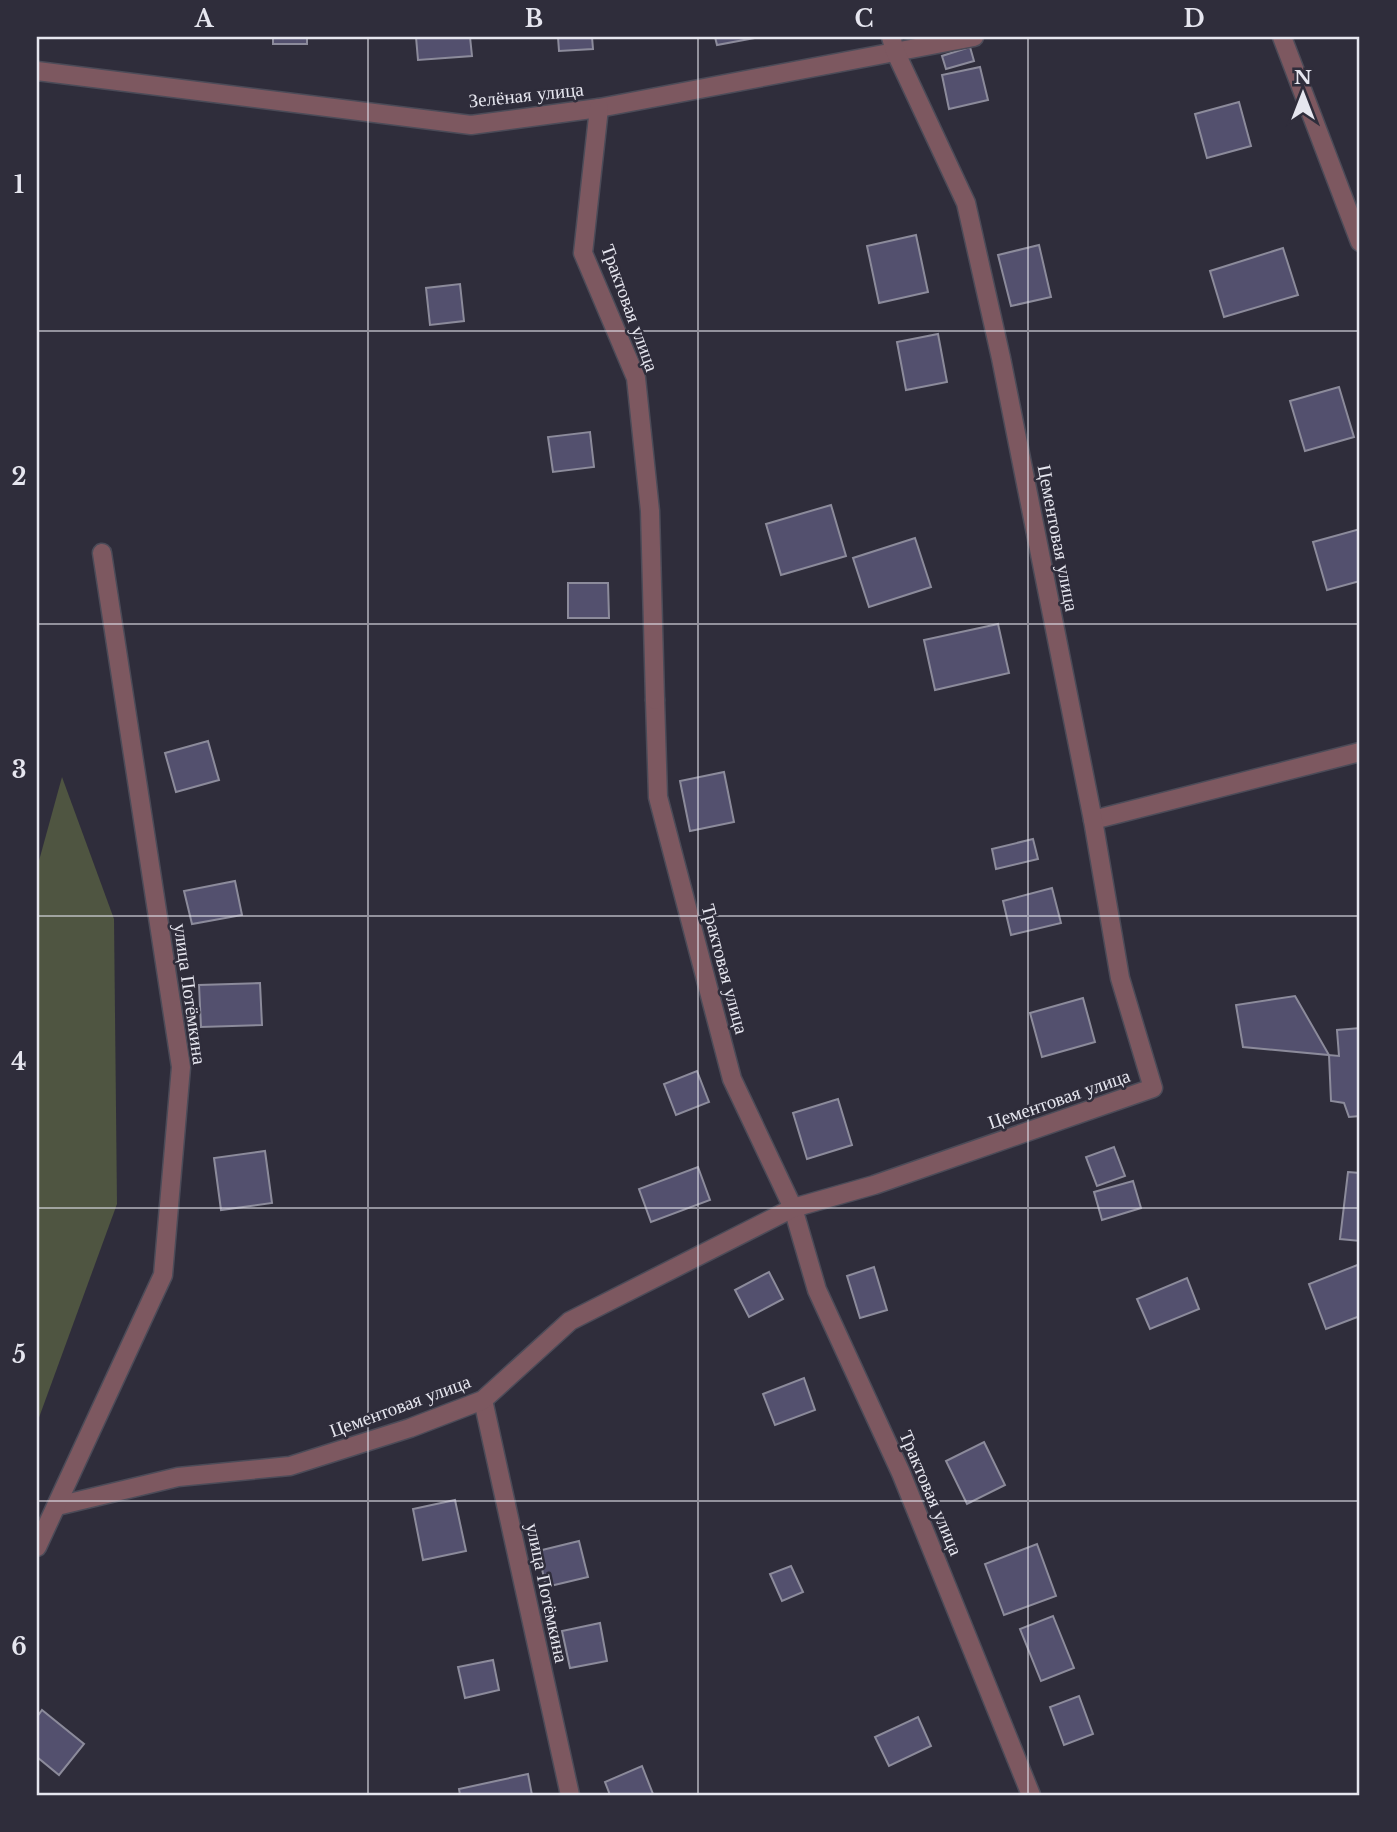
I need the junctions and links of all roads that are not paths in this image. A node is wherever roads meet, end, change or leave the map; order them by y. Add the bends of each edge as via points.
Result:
1 (974, 37) edge
2 (1282, 37) edge
3 (893, 44) edge
4 (37, 71) edge
5 (599, 108) junction
6 (1360, 242) edge
7 (102, 553) dead end
8 (1360, 752) edge
9 (1093, 820) junction
10 (793, 1208) junction
11 (483, 1400) junction
12 (57, 1506) junction
13 (37, 1547) edge
14 (570, 1795) edge
15 (1031, 1795) edge

1 - 3 street, Зелёная улица
2 - 6 street
3 - 5 street, Зелёная улица
3 - 9 street, Цементовая улица via 966,203
4 - 5 street, Зелёная улица via 471,125
5 - 10 street, Трактовая улица via 583,253 636,378 650,511 658,797 732,1079
7 - 12 street, улица Потёмкина via 181,1067 163,1275
8 - 9 street
9 - 10 street, Цементовая улица via 1121,978 1153,1088 874,1185
10 - 11 street, Цементовая улица via 570,1321
10 - 15 street, Трактовая улица via 817,1290 901,1473
11 - 12 street, Цементовая улица via 290,1466 178,1477
11 - 14 street, улица Потёмкина
12 - 13 street, улица Потёмкина

